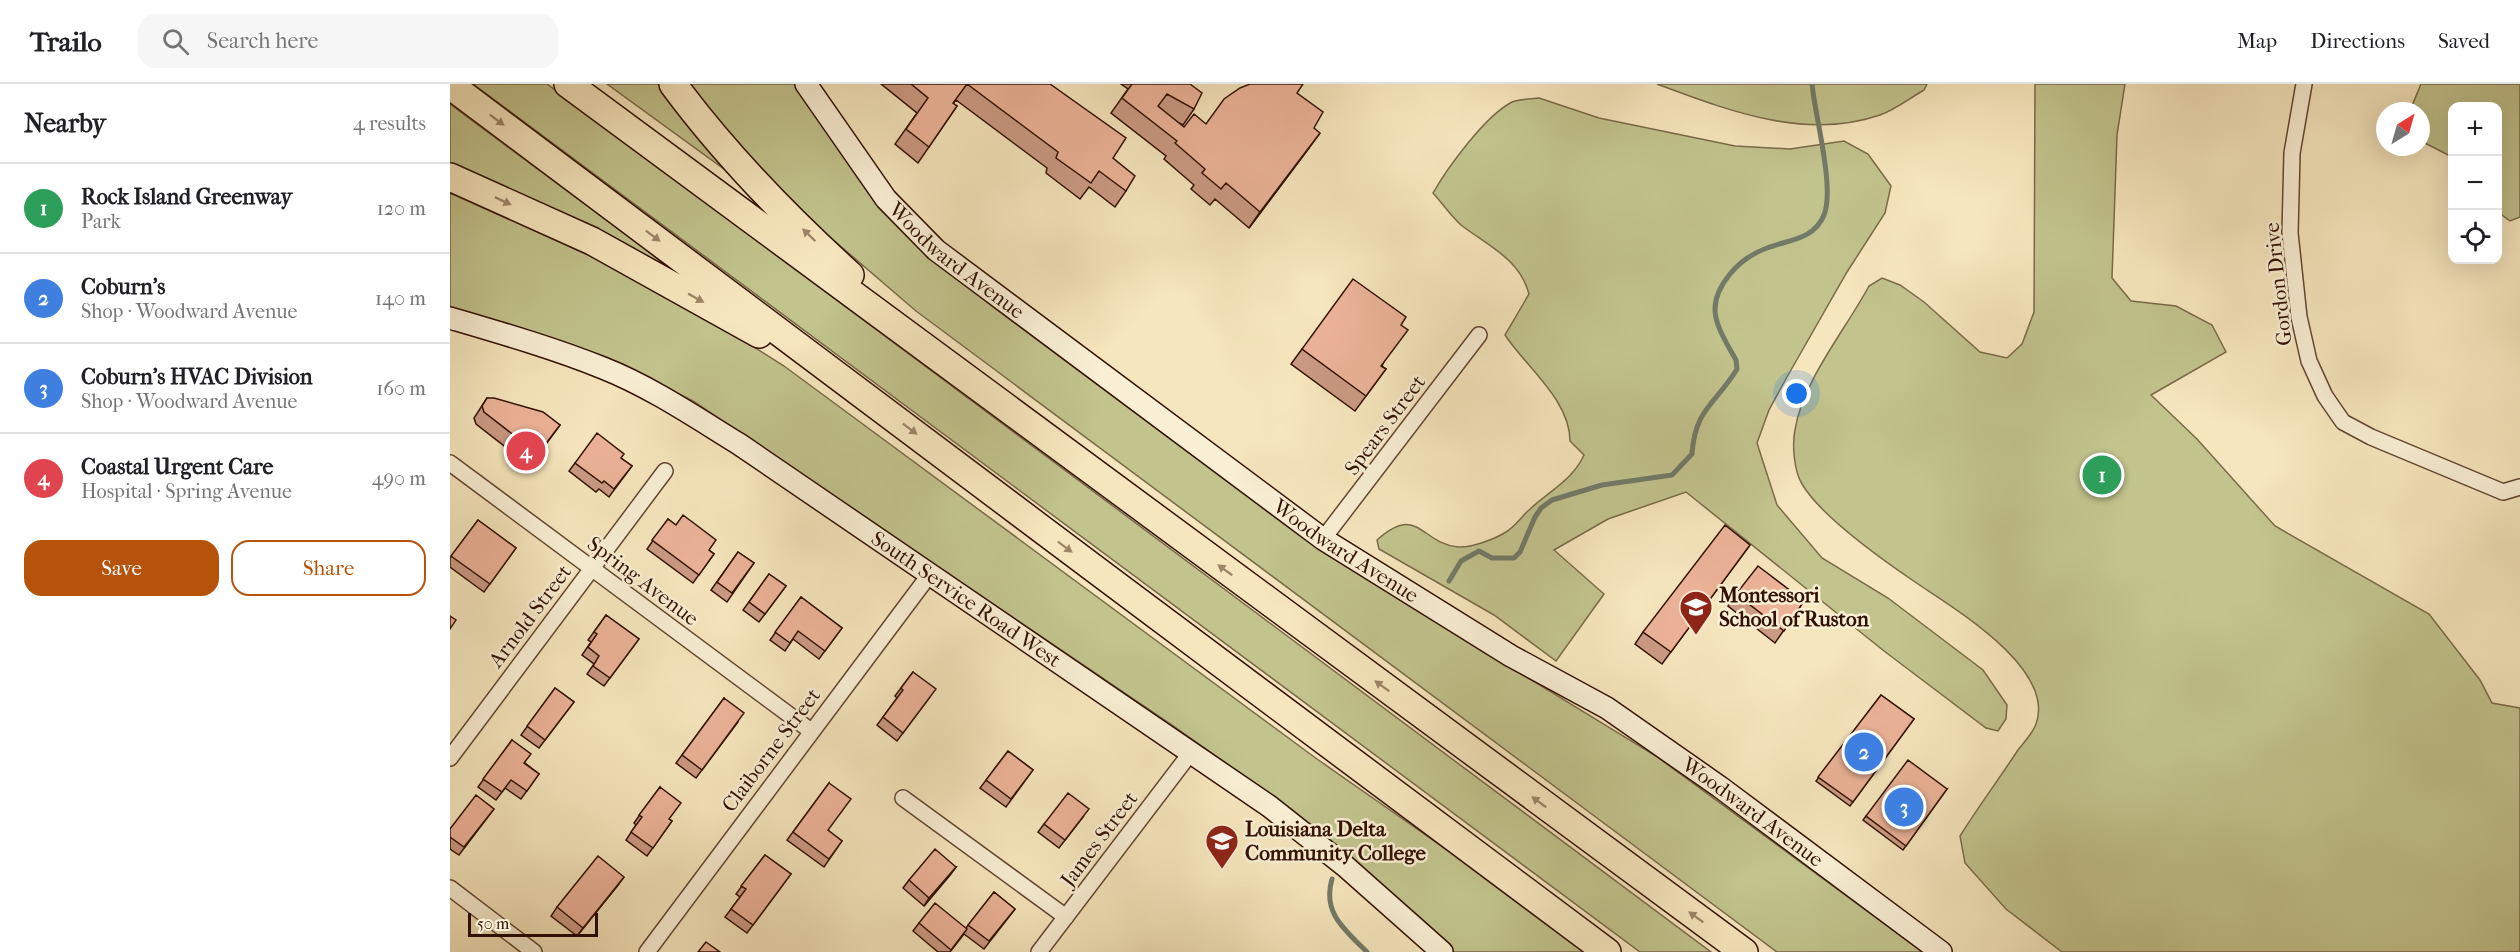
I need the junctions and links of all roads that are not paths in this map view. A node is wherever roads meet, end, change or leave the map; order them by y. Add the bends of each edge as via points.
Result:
1 (568, 84) edge
2 (673, 84) edge
3 (806, 84) edge
4 (2304, 84) edge
5 (450, 85) edge
6 (450, 177) edge
7 (450, 318) edge
8 (1479, 335) dead end
9 (976, 387) junction
10 (875, 402) junction
11 (450, 463) edge
12 (665, 471) dead end
13 (2520, 487) edge
14 (1323, 539) junction
15 (592, 568) junction
16 (930, 574) junction
17 (811, 731) junction
18 (1192, 751) junction
19 (450, 758) edge
20 (903, 798) dead end
21 (450, 888) edge
22 (1066, 916) junction
23 (534, 952) edge
24 (647, 952) edge
25 (1039, 952) edge
26 (1442, 952) edge
27 (1607, 952) edge
28 (1744, 952) edge
29 (1941, 952) edge

1 - 9 highway
9 -> 2 highway via 778,206 700,120
3 - 14 main road, Woodward Avenue via 886,199 936,250
4 - 13 street, Gordon Drive via 2292,153 2290,233 2308,361 2325,396 2343,422 2371,437 2503,492
5 -> 10 highway
6 -> 10 highway via 592,241
7 - 16 main road, South Service Road West via 594,364 657,394 739,444
8 - 14 street, Spears Street
28 -> 9 highway
10 -> 27 highway
11 - 15 street, Spring Avenue
12 - 15 street, Arnold Street
14 - 29 main road, Woodward Avenue via 1511,656 1607,708
15 - 17 street, Spring Avenue
15 - 19 street, Arnold Street
16 - 17 street, Claiborne Street
16 - 18 main road, South Service Road West
17 - 24 street, Claiborne Street
18 - 22 street, James Street
18 - 26 main road, South Service Road West via 1337,859
20 - 22 street
21 - 23 street
22 - 25 street, James Street

